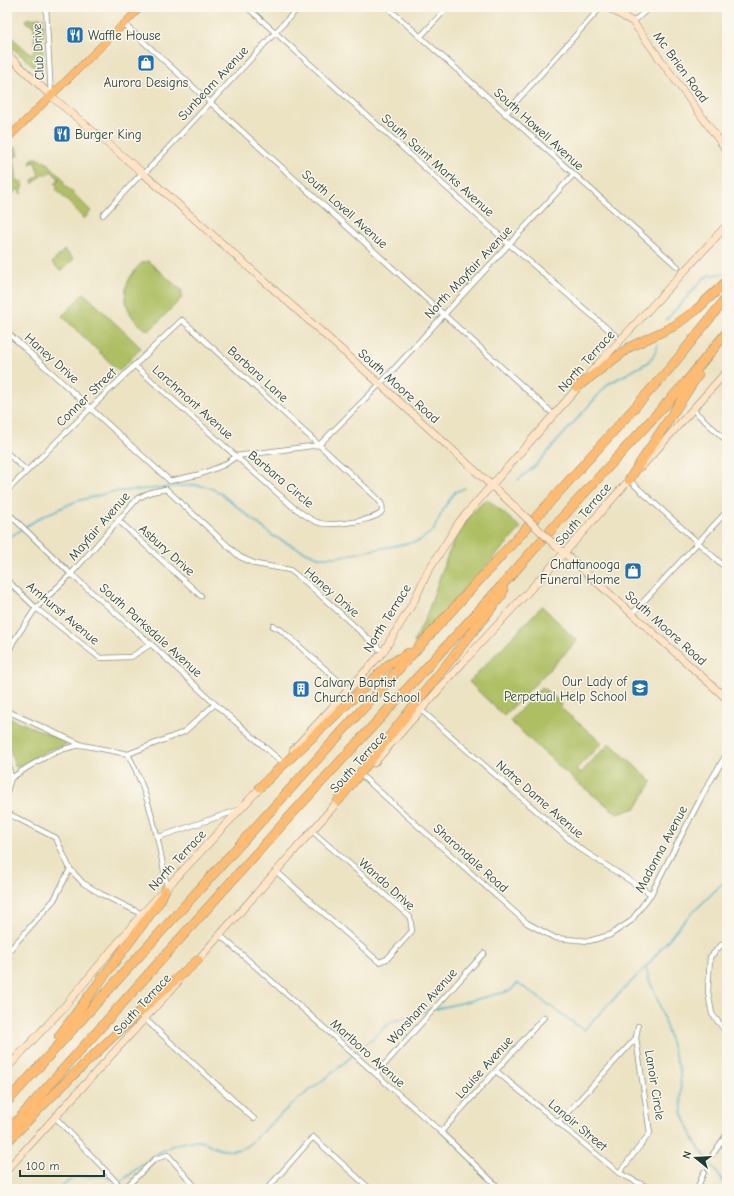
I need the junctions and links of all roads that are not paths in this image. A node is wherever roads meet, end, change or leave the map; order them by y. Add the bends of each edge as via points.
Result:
1 (141, 7) edge
2 (247, 7) edge
3 (299, 7) edge
4 (387, 7) edge
5 (448, 7) edge
6 (601, 7) edge
7 (607, 7) edge
8 (650, 7) edge
9 (46, 9) edge
10 (633, 22) junction
11 (125, 25) junction
12 (275, 33) junction
13 (421, 36) junction
14 (7, 54) edge
15 (51, 96) junction
16 (210, 101) junction
17 (506, 114) junction
18 (7, 139) edge
19 (727, 151) edge
20 (143, 173) junction
21 (573, 175) junction
22 (103, 215) dead end
23 (727, 225) edge
24 (509, 244) junction
25 (678, 267) dead end
26 (727, 281) edge
27 (727, 297) edge
28 (444, 314) junction
29 (182, 320) joint
30 (7, 332) edge
31 (727, 332) edge
32 (616, 336) dead end
33 (718, 345) junction
34 (134, 365) junction
35 (727, 371) edge
36 (380, 384) junction
37 (577, 387) junction
38 (90, 408) junction
39 (693, 410) junction
40 (550, 411) dead end
41 (727, 441) edge
42 (319, 445) junction
43 (7, 453) edge
44 (237, 456) junction
45 (27, 471) junction
46 (629, 480) junction
47 (170, 481) junction
48 (492, 485) junction
49 (166, 489) junction
50 (7, 491) edge
51 (727, 511) edge
52 (7, 512) edge
53 (118, 521) junction
54 (698, 543) junction
55 (564, 554) junction
56 (727, 569) edge
57 (71, 574) junction
58 (7, 580) edge
59 (506, 581) junction
60 (201, 596) dead end
61 (36, 608) junction
62 (632, 614) junction
63 (273, 626) dead end
64 (152, 644) junction
65 (418, 647) junction
66 (383, 652) junction
67 (7, 656) edge
68 (349, 690) junction
69 (727, 699) edge
70 (215, 704) junction
71 (421, 710) junction
72 (7, 711) edge
73 (82, 746) junction
74 (727, 753) edge
75 (128, 754) junction
76 (7, 758) edge
77 (282, 762) junction
78 (362, 776) junction
79 (10, 778) junction
80 (260, 787) junction
81 (7, 792) edge
82 (338, 801) junction
83 (242, 808) junction
84 (7, 813) edge
85 (312, 831) junction
86 (159, 837) junction
87 (70, 870) junction
88 (277, 872) junction
89 (166, 889) junction
90 (651, 894) junction
91 (142, 914) junction
92 (220, 935) junction
93 (727, 938) edge
94 (574, 941) joint
95 (7, 953) edge
96 (484, 953) dead end
97 (198, 960) junction
98 (544, 1017) dead end
99 (145, 1019) junction
100 (638, 1026) dead end
101 (727, 1033) edge
102 (636, 1038) junction
103 (9, 1063) edge
104 (496, 1071) junction
105 (376, 1074) junction
106 (24, 1082) junction
107 (7, 1102) edge
108 (55, 1117) junction
109 (254, 1119) dead end
110 (558, 1123) junction
111 (7, 1132) edge
112 (441, 1132) junction
113 (726, 1138) edge
114 (7, 1142) edge
115 (713, 1154) dead end
116 (7, 1170) edge
117 (704, 1172) dead end
118 (619, 1173) junction
119 (124, 1189) edge
120 (197, 1189) edge
121 (267, 1189) edge
122 (370, 1189) edge
123 (500, 1189) edge
124 (652, 1189) edge
125 (697, 1189) edge

1 - 11 main road
2 - 12 street, South Saint Marks Avenue
3 - 12 street, Sunbeam Avenue
4 - 13 street, South Howell Avenue
5 - 13 street
6 - 17 street
7 - 10 street, Mc Brien Road
8 - 10 street
9 - 15 street, Club Drive
10 - 19 street, Mc Brien Road
11 - 15 main road
11 - 16 street, South Lovell Avenue
12 - 16 street, Sunbeam Avenue
12 - 24 street, South Saint Marks Avenue
13 - 17 street, South Howell Avenue
14 - 15 street, South Moore Road
15 - 18 main road
15 - 20 street, South Moore Road
16 - 20 street, Sunbeam Avenue
16 - 28 street, South Lovell Avenue
17 - 21 street, South Howell Avenue
20 - 22 street, Sunbeam Avenue
20 - 36 street, South Moore Road
21 - 24 street, North Mayfair Avenue
21 - 25 street, South Howell Avenue
23 - 37 street, North Terrace
24 - 28 street, North Mayfair Avenue
24 - 32 street, South Saint Marks Avenue
26 - 37 highway via 695,311 674,326 630,347
27 - 65 highway via 671,367
28 - 36 street, North Mayfair Avenue
28 - 40 street, South Lovell Avenue
29 - 34 street, Conner Street
29 - 42 street, Barbara Lane
30 - 38 street, Haney Drive
31 - 33 highway
33 - 46 highway
33 - 59 highway
34 - 38 street, Conner Street
34 - 44 street, Larchmont Avenue
35 - 39 street, South Terrace
36 - 42 street
36 - 48 street, South Moore Road
37 - 48 street, North Terrace
38 - 45 street, Conner Street
38 - 47 street, Haney Drive
39 - 41 street
39 - 46 street, South Terrace
42 - 44 street
42 - 44 street, Barbara Circle via 382,504 382,511 378,515 350,522 318,523 293,507
43 - 45 street
44 - 47 street via 224,465 201,474
45 - 50 street, Conner Street
46 - 54 street
46 - 55 street, South Terrace
47 - 49 street
48 - 55 street, South Moore Road, bridge
48 - 66 street, North Terrace via 447,540 427,573 414,603
49 - 53 street, Mayfair Avenue via 150,492 138,498
49 - 66 street, Haney Drive via 240,557 256,564 290,570
51 - 54 street
52 - 57 street, South Parksdale Avenue
53 - 57 street, Mayfair Avenue
53 - 60 street, Asbury Drive
54 - 56 street
54 - 62 street
55 - 62 street, South Moore Road
55 - 71 street, South Terrace
57 - 61 street, Mayfair Avenue
57 - 64 street, South Parksdale Avenue
58 - 61 street, Amhurst Avenue
59 - 82 highway via 502,595
59 - 111 highway via 281,826
61 - 64 street, Amhurst Avenue via 100,658 131,657
61 - 67 street, Mayfair Avenue via 13,642
62 - 69 street, South Moore Road
63 - 68 street via 281,630
64 - 70 street, South Parksdale Avenue
65 - 80 highway via 388,666
65 - 106 highway
66 - 68 street, North Terrace
68 - 77 street, North Terrace
70 - 75 street via 184,732
70 - 77 street, South Parksdale Avenue
71 - 78 street, South Terrace
71 - 90 street, Notre Dame Avenue via 579,848
72 - 73 street
73 - 75 street
73 - 79 street via 68,747 52,753
74 - 90 street, Madonna Avenue
75 - 86 street via 140,776
76 - 79 street
77 - 80 street, North Terrace
78 - 82 street, South Terrace
78 - 94 street, Sharondale Road via 527,923 555,938
79 - 81 street
80 - 83 street, North Terrace
82 - 85 street, South Terrace
83 - 86 street
83 - 89 street, North Terrace
84 - 87 street via 56,838
85 - 88 street, South Terrace
85 - 88 street, Wando Drive via 410,917 412,931 387,959 379,962
86 - 89 street
87 - 91 street via 83,883
87 - 95 street via 54,900
88 - 92 street, South Terrace
89 - 91 street, North Terrace
89 - 106 highway via 160,901
90 - 94 street, Madonna Avenue via 631,921 610,935 589,941
91 - 103 street, North Terrace via 62,1008
92 - 97 street, South Terrace
92 - 105 street, Marlboro Avenue
93 - 101 street via 710,957 708,992 712,1014
96 - 105 street, Worsham Avenue
97 - 99 street, South Terrace
97 - 114 highway via 123,1025
98 - 104 street, Louise Avenue
99 - 108 street, South Terrace
99 - 109 street
100 - 102 street, Lanoir Circle
102 - 110 street, Lanoir Circle
102 - 118 street, Lanoir Circle via 650,1133
104 - 110 street, Lanoir Street
104 - 112 street, Louise Avenue
105 - 112 street, Marlboro Avenue
106 - 107 highway
108 - 116 street, South Terrace
108 - 119 street
110 - 118 street, Lanoir Street
112 - 123 street, Marlboro Avenue
113 - 115 street
117 - 125 street
118 - 124 street, Lanoir Street
119 - 120 street via 155,1159 168,1155
121 - 122 street via 313,1137

